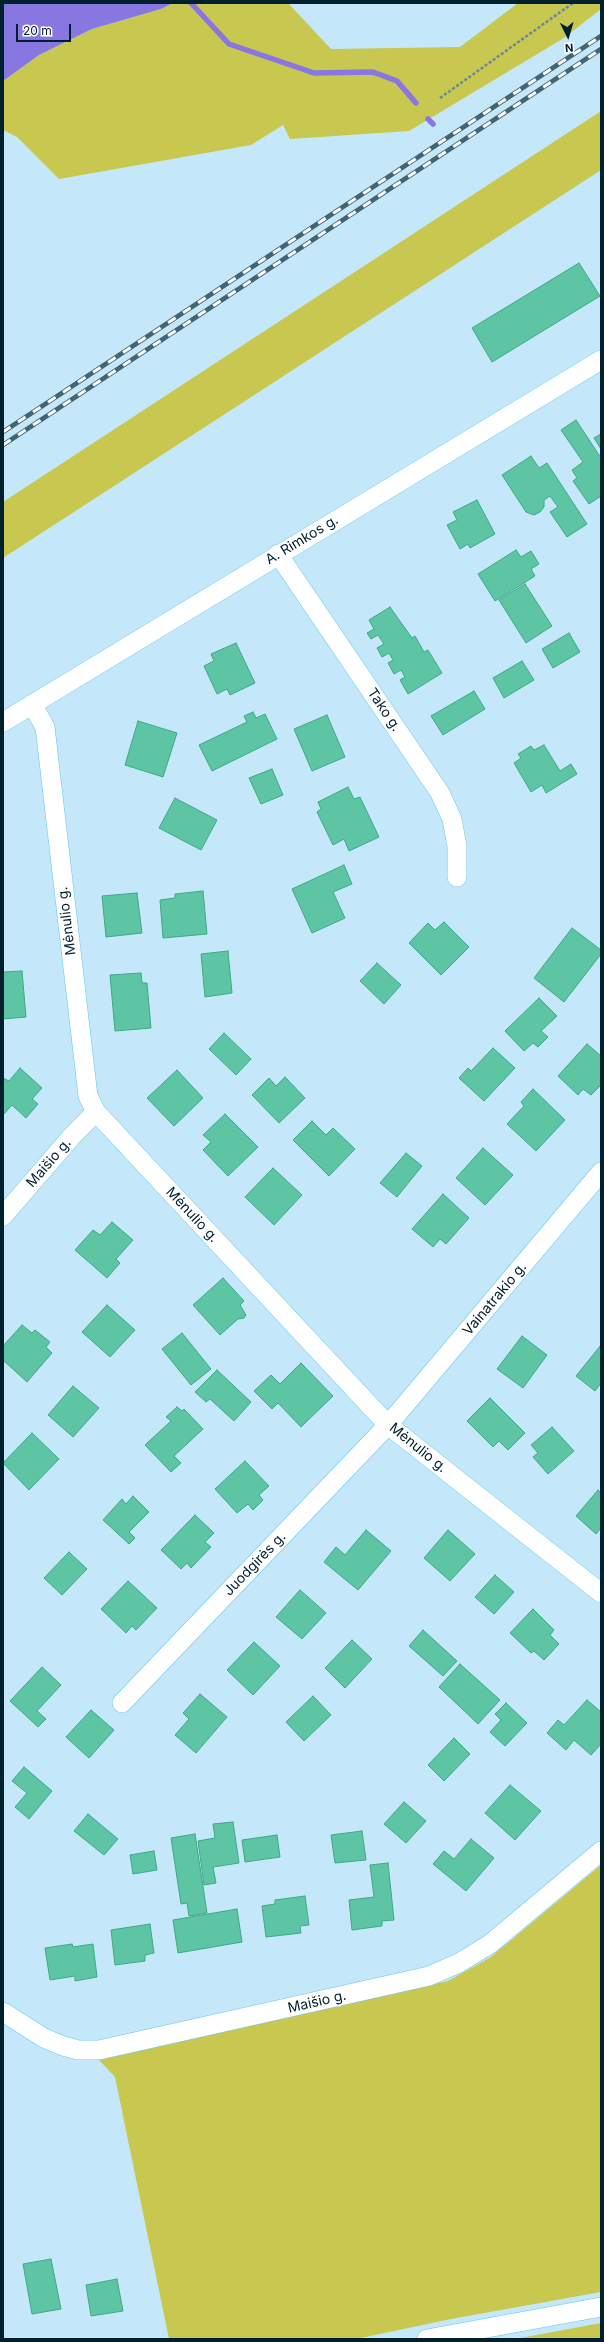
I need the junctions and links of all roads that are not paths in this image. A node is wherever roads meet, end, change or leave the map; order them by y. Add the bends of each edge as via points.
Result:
1 (601, 360) edge
2 (278, 554) junction
3 (32, 704) junction
4 (3, 722) edge
5 (458, 877) dead end
6 (96, 1112) junction
7 (601, 1172) edge
8 (3, 1216) edge
9 (388, 1425) junction
10 (601, 1593) edge
11 (122, 1703) dead end
12 (601, 1851) edge
13 (3, 2012) edge
14 (601, 2308) edge
15 (427, 2339) edge

1 - 2 street, A. Rimkos g.
2 - 3 street, A. Rimkos g.
2 - 5 street, Tako g. via 440,793 452,818 457,846
3 - 4 street, A. Rimkos g.
3 - 6 street, Mėnulio g. via 45,727 88,1096
6 - 8 street, Maišio g.
6 - 9 street, Mėnulio g.
7 - 9 street, Vainatrakio g.
9 - 10 street, Mėnulio g.
9 - 11 street, Juodgirės g.
12 - 13 street, Maišio g. via 490,1944 459,1963 429,1976 99,2050 78,2050 63,2046 44,2038
14 - 15 street

